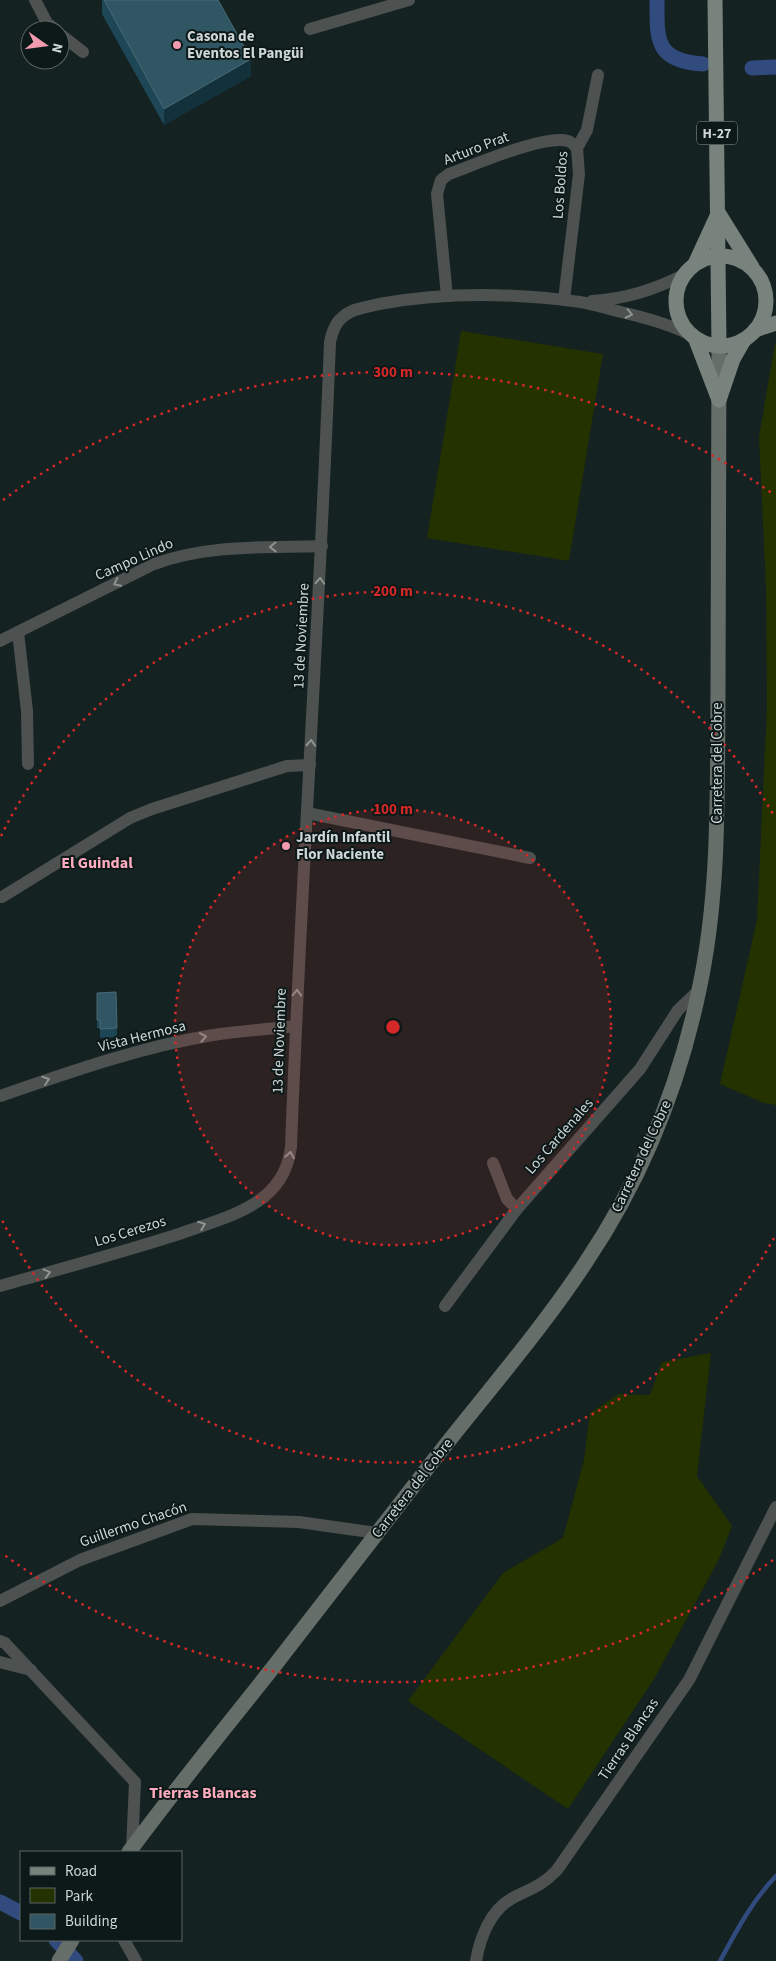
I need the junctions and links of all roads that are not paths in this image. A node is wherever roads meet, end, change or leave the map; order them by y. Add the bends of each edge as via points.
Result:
1 (35, 0) edge
2 (409, 0) edge
3 (715, 0) edge
4 (45, 20) edge
5 (310, 28) dead end
6 (70, 42) edge
7 (82, 52) dead end
8 (598, 75) dead end
9 (577, 148) junction
10 (718, 213) junction
11 (719, 256) junction
12 (690, 269) junction
13 (757, 275) junction
14 (776, 290) edge
15 (447, 296) junction
16 (564, 300) junction
17 (582, 302) junction
18 (776, 323) edge
19 (749, 335) junction
20 (693, 337) junction
21 (719, 346) junction
22 (719, 400) junction
23 (322, 546) junction
24 (18, 632) junction
25 (0, 641) edge
26 (28, 764) dead end
27 (310, 766) junction
28 (307, 813) junction
29 (530, 858) dead end
30 (2, 897) dead end
31 (700, 990) junction
32 (296, 1026) junction
33 (0, 1096) edge
34 (493, 1163) dead end
35 (265, 1195) joint
36 (517, 1209) junction
37 (0, 1286) edge
38 (445, 1306) dead end
39 (775, 1512) edge
40 (377, 1533) junction
41 (0, 1601) edge
42 (0, 1641) edge
43 (0, 1662) edge
44 (31, 1670) junction
45 (131, 1850) edge
46 (71, 1941) edge
47 (125, 1941) edge
48 (59, 1961) edge
49 (136, 1961) edge
50 (476, 1961) edge

1 - 4 street
2 - 5 street
3 - 10 main road, H-27
6 - 7 street
8 - 9 street, Los Boldos via 587,130
9 - 15 street, Arturo Prat via 573,143 562,140 532,145 449,174 441,180 437,194
9 - 16 street, Los Boldos via 578,174
10 - 11 main road, H-27
10 - 12 main road
10 - 13 main road
11 - 12 main road via 707,258
11 - 13 main road via 739,261
11 - 21 main road, Carretera del Cobre / H-27
12 - 17 street, 13 de Noviembre via 668,283 644,292
12 - 20 main road via 676,293 676,304 678,315
13 - 14 main road
13 - 19 main road via 765,297 765,309
15 - 16 street, 13 de Noviembre via 496,295
15 - 23 street, 13 de Noviembre via 358,309 344,315 334,326 330,342
16 - 17 street, 13 de Noviembre
17 -> 20 street, 13 de Noviembre via 648,318
18 - 19 main road
19 - 21 main road via 733,345
19 - 22 main road via 733,359
20 - 21 main road via 708,345
20 - 22 main road
21 - 22 main road, Carretera del Cobre / H-27
22 - 31 main road, Carretera del Cobre / H-27 via 716,855 709,936
23 -> 24 street, Campo Lindo via 187,553 154,564
27 -> 23 street, 13 de Noviembre
24 - 25 street, Campo Lindo
24 - 26 street via 27,711
27 - 28 street, 13 de Noviembre
27 - 30 street via 287,766 130,818
28 - 29 street
32 -> 28 street, 13 de Noviembre
31 - 36 street, Los Cardenales via 678,1010 640,1069
31 - 40 main road, Carretera del Cobre / H-27 via 660,1120 639,1168 602,1236 559,1301
33 -> 32 street, Vista Hermosa via 156,1047 212,1036
35 -> 32 street, 13 de Noviembre via 282,1178 290,1160
34 - 36 street via 507,1199
37 -> 35 street, Los Cerezos via 198,1227 243,1210
36 - 38 street, Los Cardenales
39 - 50 street, Tierras Blancas via 689,1680 557,1870 546,1882 500,1906 488,1923
40 - 41 street, Guillermo Chacón via 299,1522 192,1519 80,1560
40 - 45 main road, Carretera del Cobre / H-27
42 - 44 street
43 - 44 street
44 - 45 street via 135,1782
46 - 48 main road
47 - 49 street

